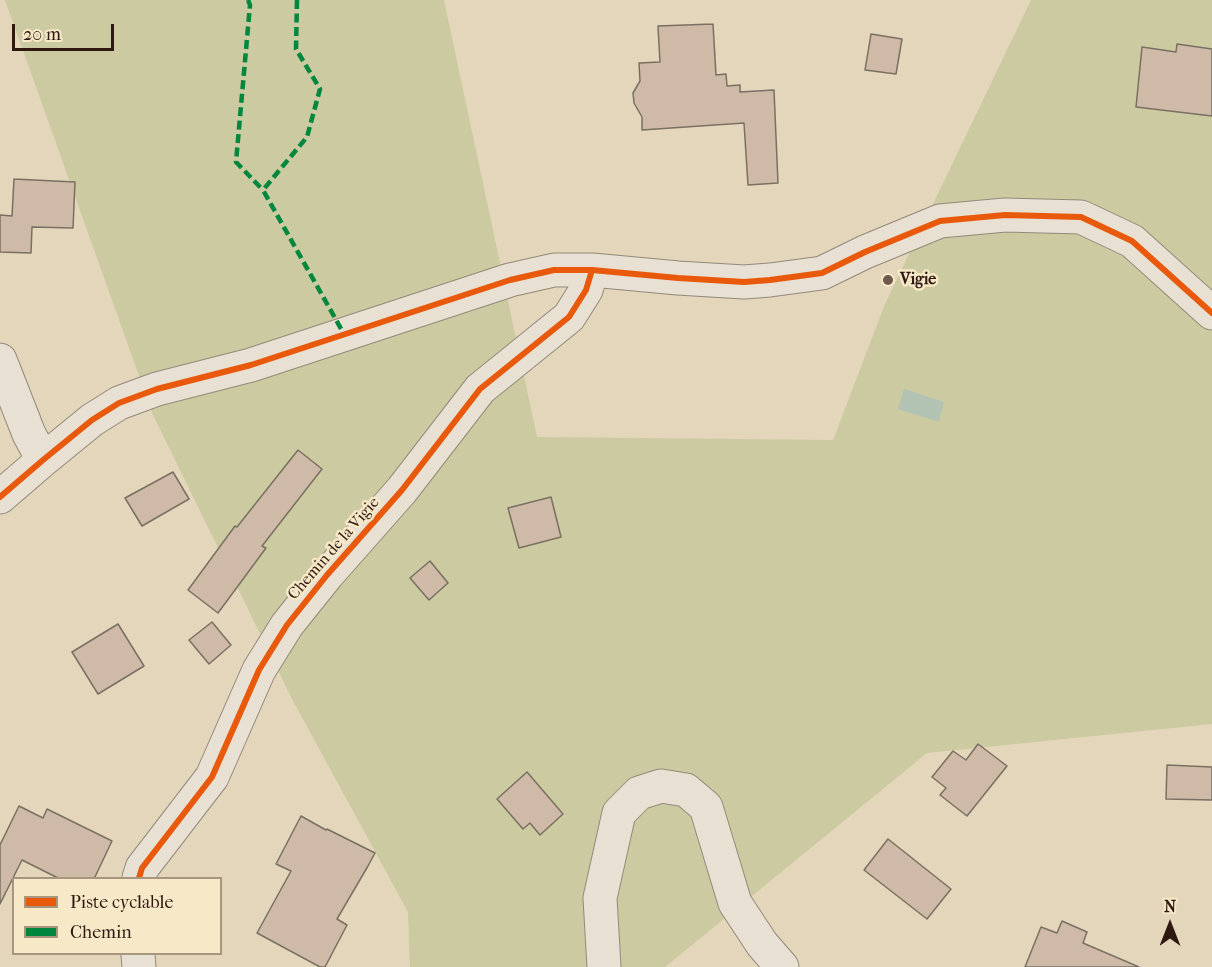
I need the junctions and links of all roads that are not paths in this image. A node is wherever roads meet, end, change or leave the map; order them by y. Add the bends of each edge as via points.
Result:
1 (592, 270) junction
2 (1212, 313) edge
3 (0, 360) edge
4 (43, 460) junction
5 (0, 497) edge
6 (140, 877) edge
7 (604, 967) edge
8 (782, 967) edge

1 - 2 street via 744,282 771,280 822,273 940,221 1005,214 1081,217 1132,241
1 - 4 street via 554,270 510,280 251,365 157,389 119,403
1 - 6 street, Chemin de la Vigie via 586,290 569,317 480,389 402,490 287,624 259,670 212,777 142,868
3 - 4 street
4 - 5 street
7 - 8 street via 600,898 619,813 639,793 661,786 686,790 706,807 735,903

